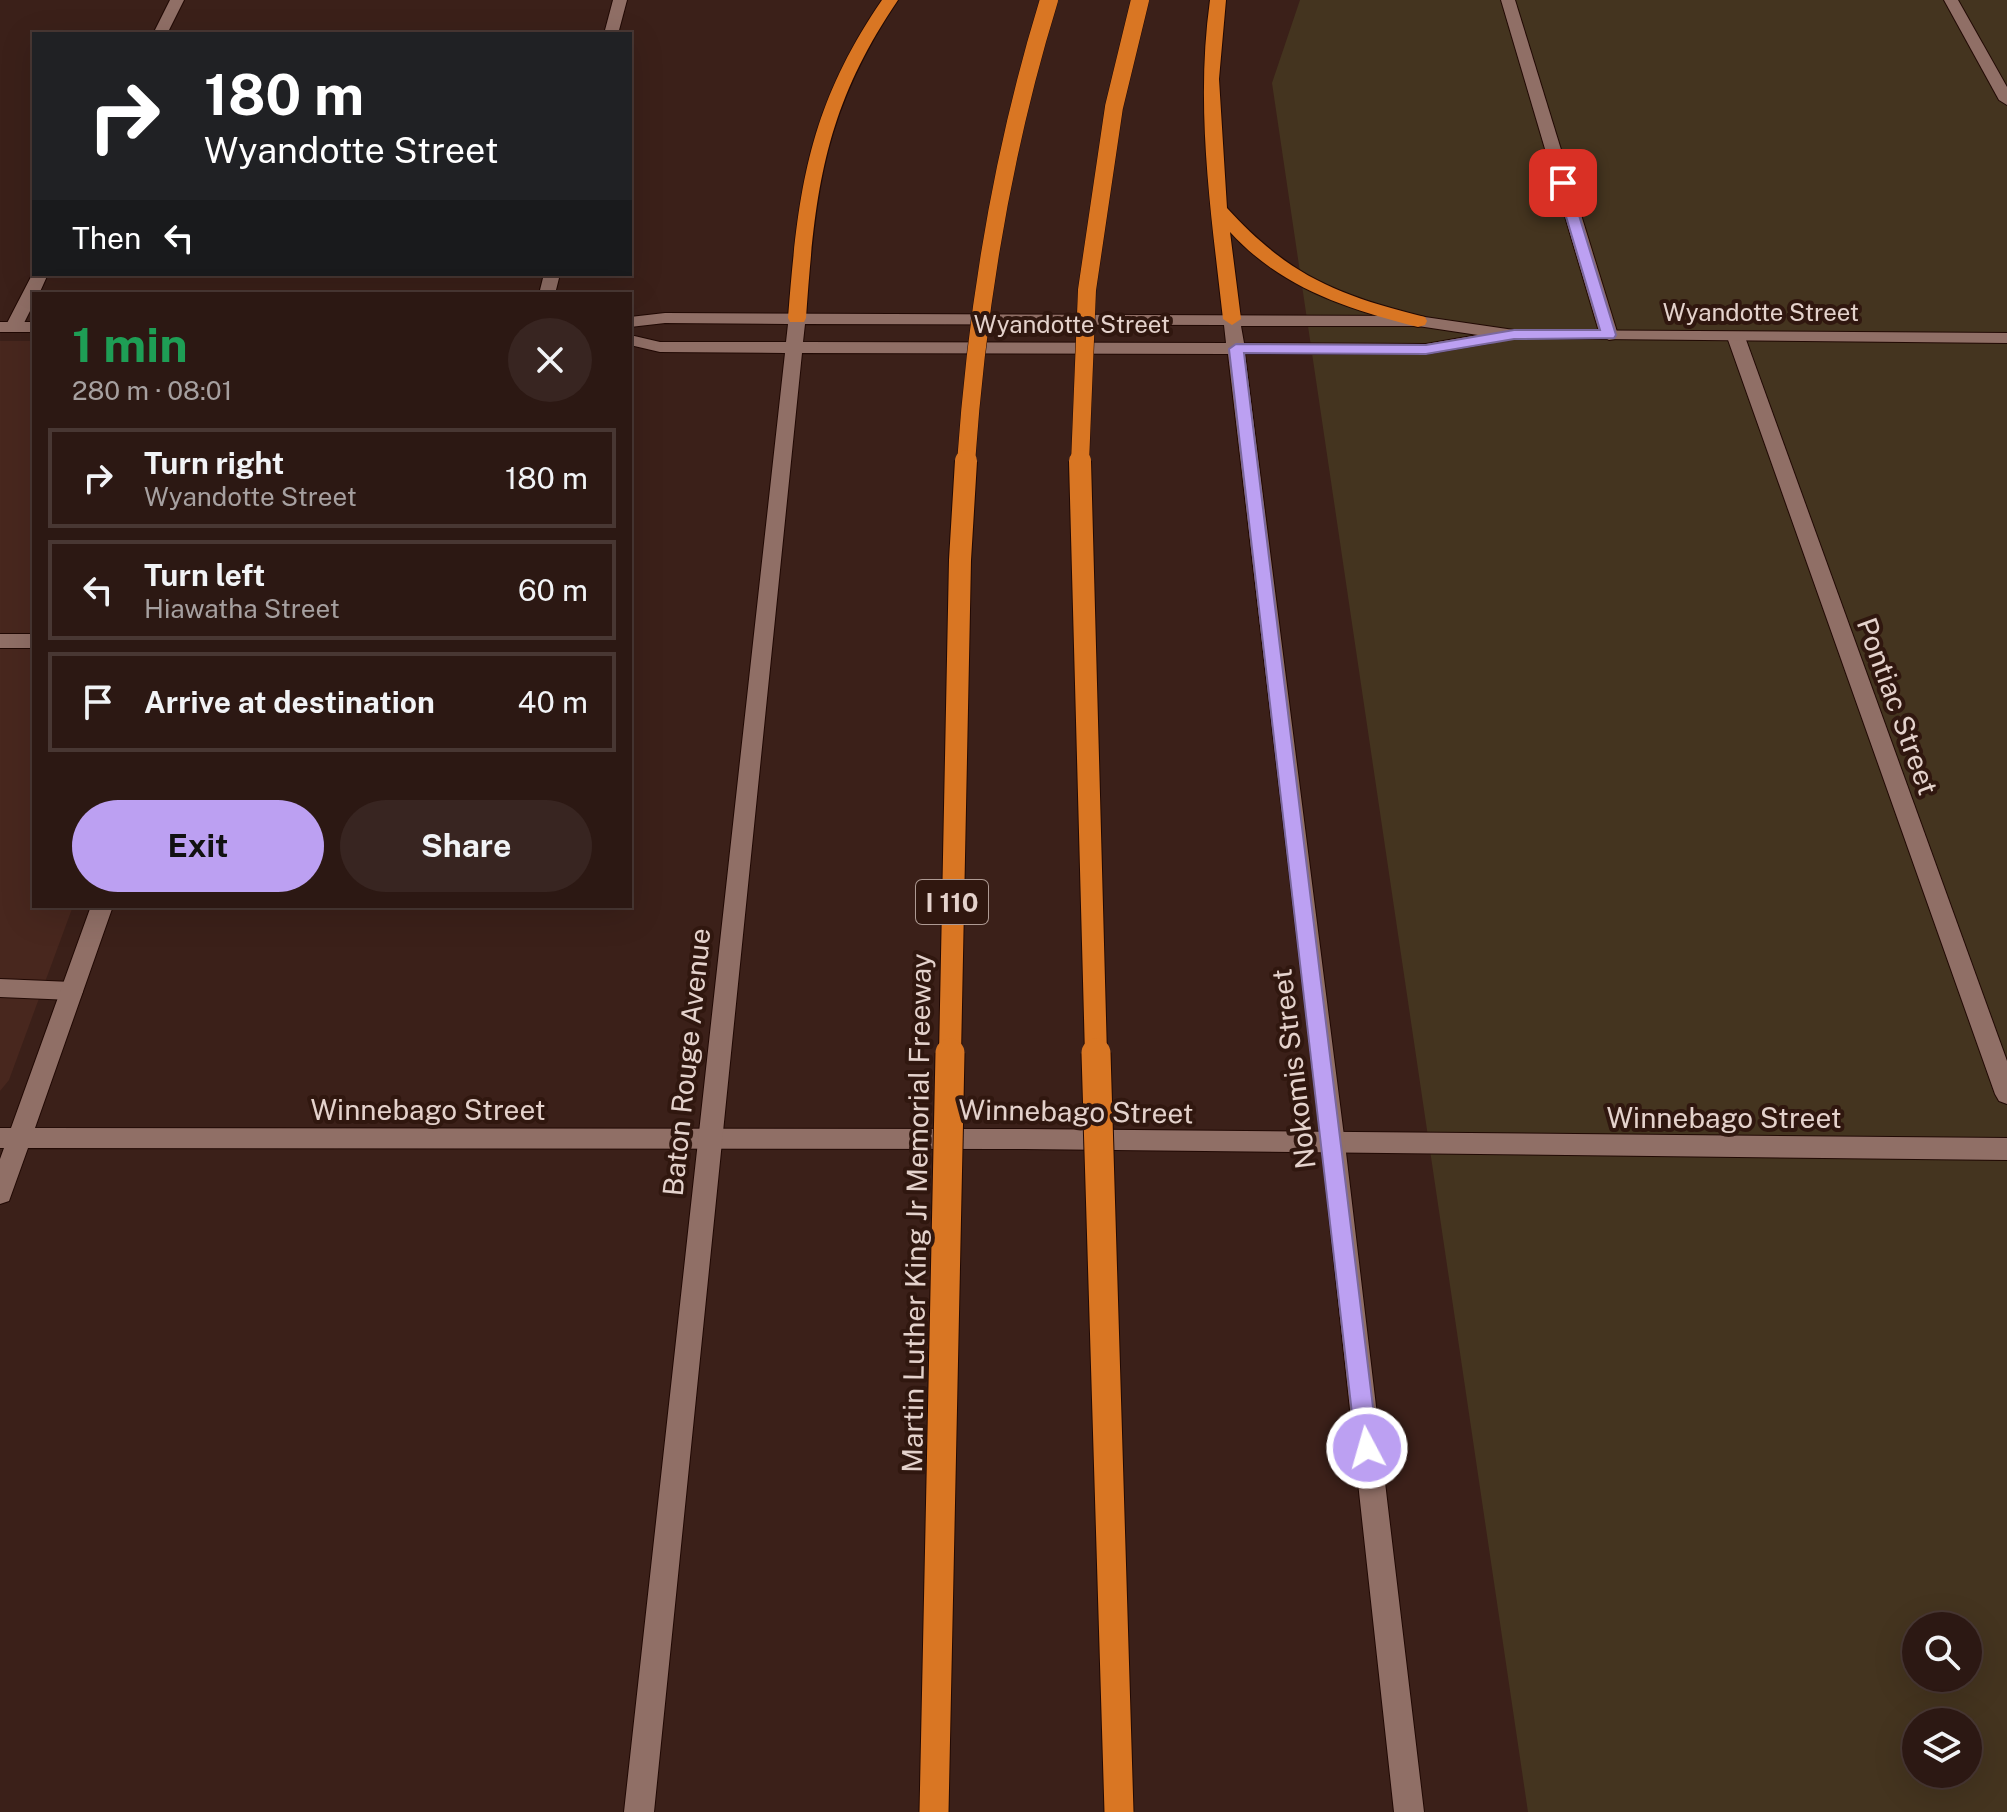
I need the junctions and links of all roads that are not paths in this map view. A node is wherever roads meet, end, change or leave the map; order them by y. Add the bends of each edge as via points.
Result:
1 (177, 0) edge
2 (620, 0) edge
3 (890, 0) edge
4 (1049, 0) edge
5 (1140, 0) edge
6 (1218, 0) edge
7 (1508, 0) edge
8 (1951, 0) edge
9 (161, 32) edge
10 (612, 32) edge
11 (2007, 100) edge
12 (1220, 210) junction
13 (39, 276) edge
14 (797, 318) junction
15 (1232, 319) junction
16 (1418, 321) junction
17 (632, 322) edge
18 (7, 327) edge
19 (32, 327) edge
20 (1514, 335) junction
21 (1609, 335) junction
22 (1736, 337) junction
23 (2007, 338) edge
24 (632, 340) edge
25 (793, 347) junction
26 (1236, 349) junction
27 (0, 641) edge
28 (32, 641) edge
29 (101, 908) edge
30 (0, 988) edge
31 (72, 991) junction
32 (2007, 1094) edge
33 (10, 1138) edge
34 (708, 1140) junction
35 (1333, 1144) junction
36 (2007, 1149) edge
37 (0, 1193) edge
38 (639, 1812) edge
39 (934, 1812) edge
40 (1119, 1812) edge
41 (1409, 1812) edge

1 - 9 street
2 - 10 street
3 - 14 highway via 851,57 818,143
4 - 39 highway, Martin Luther King Jr Memorial Freeway / I 110, bridge via 1004,160 988,249 966,455
5 - 40 highway, bridge via 1114,107 1087,290 1079,496
6 - 12 highway via 1211,78
7 - 21 street
8 - 11 street
12 - 15 highway
12 - 16 highway via 1286,274 1344,302
13 - 18 street
14 - 15 street, Wyandotte Street
14 - 17 street, Wyandotte Street
14 - 25 street, Baton Rouge Avenue
15 - 16 street, Wyandotte Street
15 - 26 street, Nokomis Street
16 - 20 street, Wyandotte Street
18 - 19 street
20 - 21 street, Wyandotte Street
20 - 26 street, Wyandotte Street via 1426,349
21 - 22 street, Wyandotte Street
22 - 23 street, Wyandotte Street
22 - 32 street, Pontiac Street
24 - 25 street, Wyandotte Street via 660,347
25 - 26 street, Wyandotte Street
25 - 34 street, Baton Rouge Avenue
26 - 35 street, Nokomis Street
27 - 28 street
29 - 31 street
30 - 31 street
31 - 33 street
33 - 34 street, Winnebago Street
33 - 37 street
34 - 35 street, Winnebago Street
34 - 38 street, Baton Rouge Avenue
35 - 36 street, Winnebago Street
35 - 41 street, Nokomis Street

